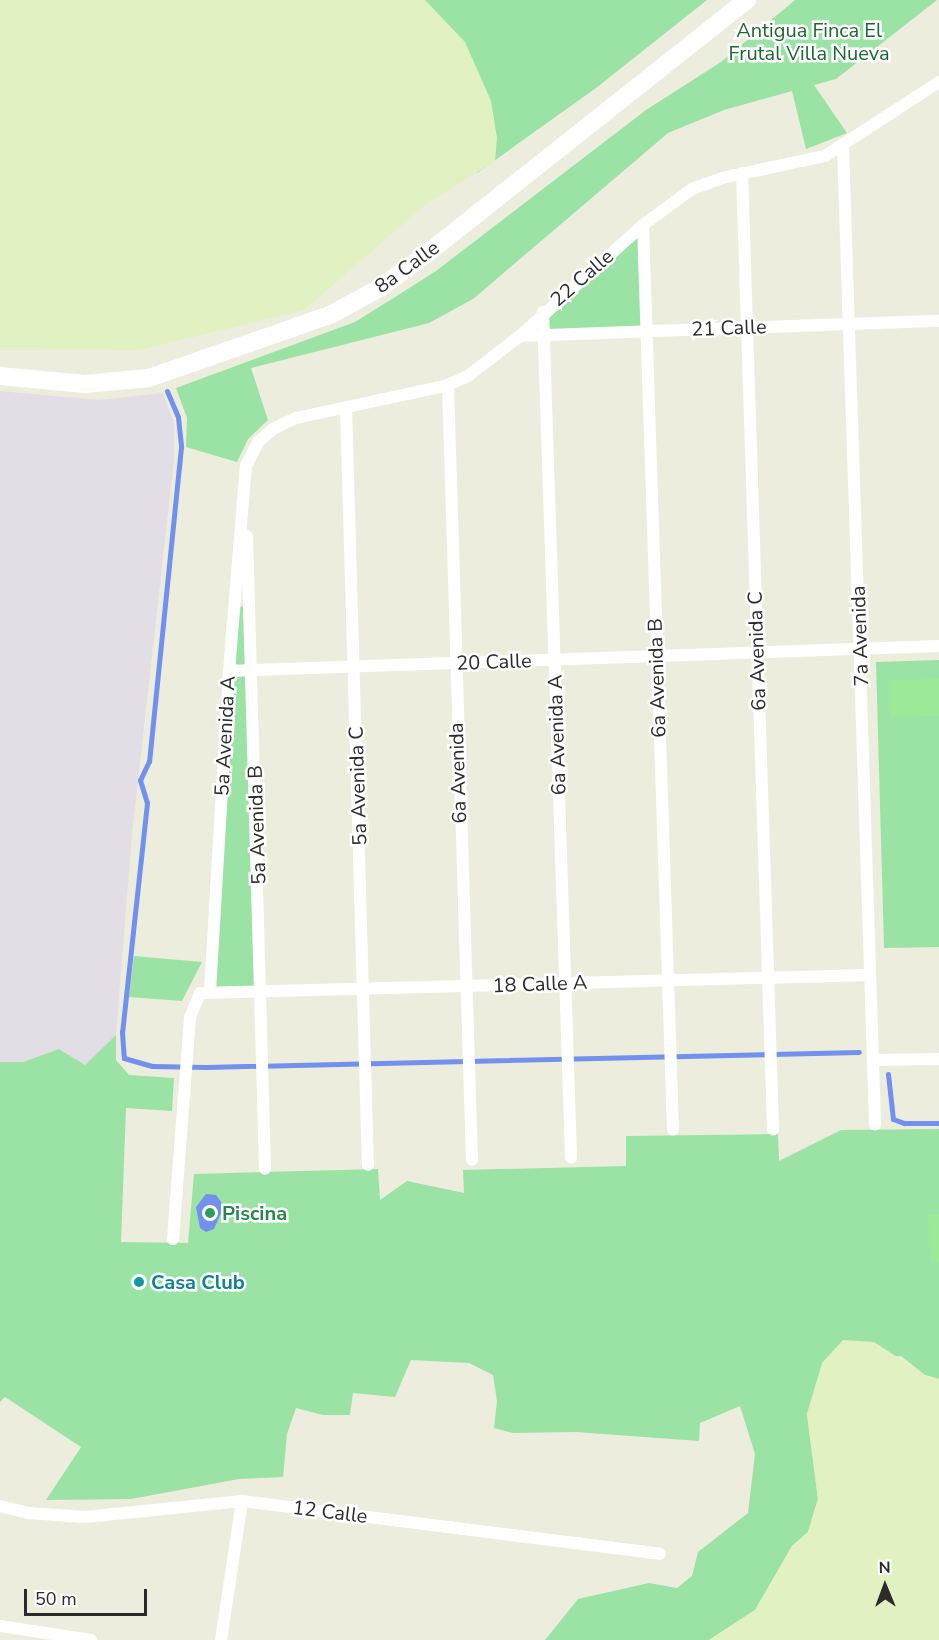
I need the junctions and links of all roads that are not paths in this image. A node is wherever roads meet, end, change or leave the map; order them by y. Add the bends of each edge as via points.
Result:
1 (747, 0) edge
2 (939, 82) edge
3 (843, 147) junction
4 (742, 173) junction
5 (643, 225) junction
6 (543, 312) junction
7 (939, 321) edge
8 (848, 324) junction
9 (747, 327) junction
10 (645, 332) junction
11 (544, 335) junction
12 (520, 336) junction
13 (0, 376) edge
14 (448, 385) junction
15 (346, 408) junction
16 (246, 481) junction
17 (939, 646) edge
18 (861, 649) junction
19 (757, 653) junction
20 (657, 656) junction
21 (555, 660) junction
22 (454, 663) junction
23 (355, 667) junction
24 (229, 671) junction
25 (252, 671) junction
26 (870, 975) junction
27 (768, 979) junction
28 (668, 981) junction
29 (566, 983) junction
30 (466, 986) junction
31 (364, 988) junction
32 (262, 991) junction
33 (210, 992) junction
34 (939, 1059) edge
35 (873, 1060) junction
36 (875, 1124) dead end
37 (773, 1129) dead end
38 (673, 1130) dead end
39 (570, 1158) dead end
40 (472, 1160) dead end
41 (368, 1165) dead end
42 (265, 1169) dead end
43 (173, 1239) dead end
44 (242, 1501) junction
45 (0, 1506) edge
46 (660, 1554) dead end
47 (0, 1626) edge
48 (91, 1640) edge
49 (221, 1640) edge

1 - 13 main road, 8a Calle via 429,252 380,288 330,315 149,378 85,384
2 - 3 street, 22 Calle
3 - 4 street, 22 Calle via 807,162
3 - 8 street, 7a Avenida
4 - 5 street, 22 Calle via 692,189
4 - 9 street, 6a Avenida C
5 - 6 street, 22 Calle
5 - 10 street, 6a Avenida B
6 - 11 street, 6a Avenida A
6 - 12 street, 22 Calle
7 - 8 street, 21 Calle
8 - 9 street, 21 Calle
8 - 18 street, 7a Avenida
9 - 10 street, 21 Calle
9 - 19 street, 6a Avenida C
10 - 11 street, 21 Calle
10 - 20 street, 6a Avenida B
11 - 12 street, 21 Calle
11 - 21 street, 6a Avenida A
12 - 14 street, 22 Calle via 481,367
14 - 15 street, 22 Calle
14 - 22 street, 6a Avenida
15 - 16 street, 22 Calle via 296,418 273,429 250,454
15 - 23 street, 5a Avenida C
16 - 24 street, 5a Avenida A
16 - 25 street, 5a Avenida B
17 - 18 street, 20 Calle
18 - 19 street, 20 Calle
18 - 26 street, 7a Avenida
19 - 20 street, 20 Calle
19 - 27 street, 6a Avenida C
20 - 21 street, 20 Calle
20 - 28 street, 6a Avenida B
21 - 22 street, 20 Calle
21 - 29 street, 6a Avenida A
22 - 23 street, 20 Calle
22 - 30 street, 6a Avenida
23 - 25 street, 20 Calle
23 - 31 street, 5a Avenida C
24 - 25 street, 20 Calle
24 - 33 street, 5a Avenida A
25 - 32 street, 5a Avenida B
26 - 27 street, 18 Calle A
26 - 35 street, 7a Avenida
27 - 28 street, 18 Calle A
27 - 37 street, 6a Avenida C
28 - 29 street, 18 Calle A
28 - 38 street, 6a Avenida B
29 - 30 street, 18 Calle A
29 - 39 street, 6a Avenida A
30 - 31 street, 18 Calle A
30 - 40 street, 6a Avenida
31 - 32 street, 18 Calle A
31 - 41 street, 5a Avenida C
32 - 33 street, 18 Calle A
32 - 42 street, 5a Avenida B
33 - 43 street via 200,993 192,1004
34 - 35 street
35 - 36 street, 7a Avenida
44 - 45 street, 12 Calle via 85,1517 28,1513
44 - 46 street, 12 Calle
44 - 49 street
47 - 48 street

